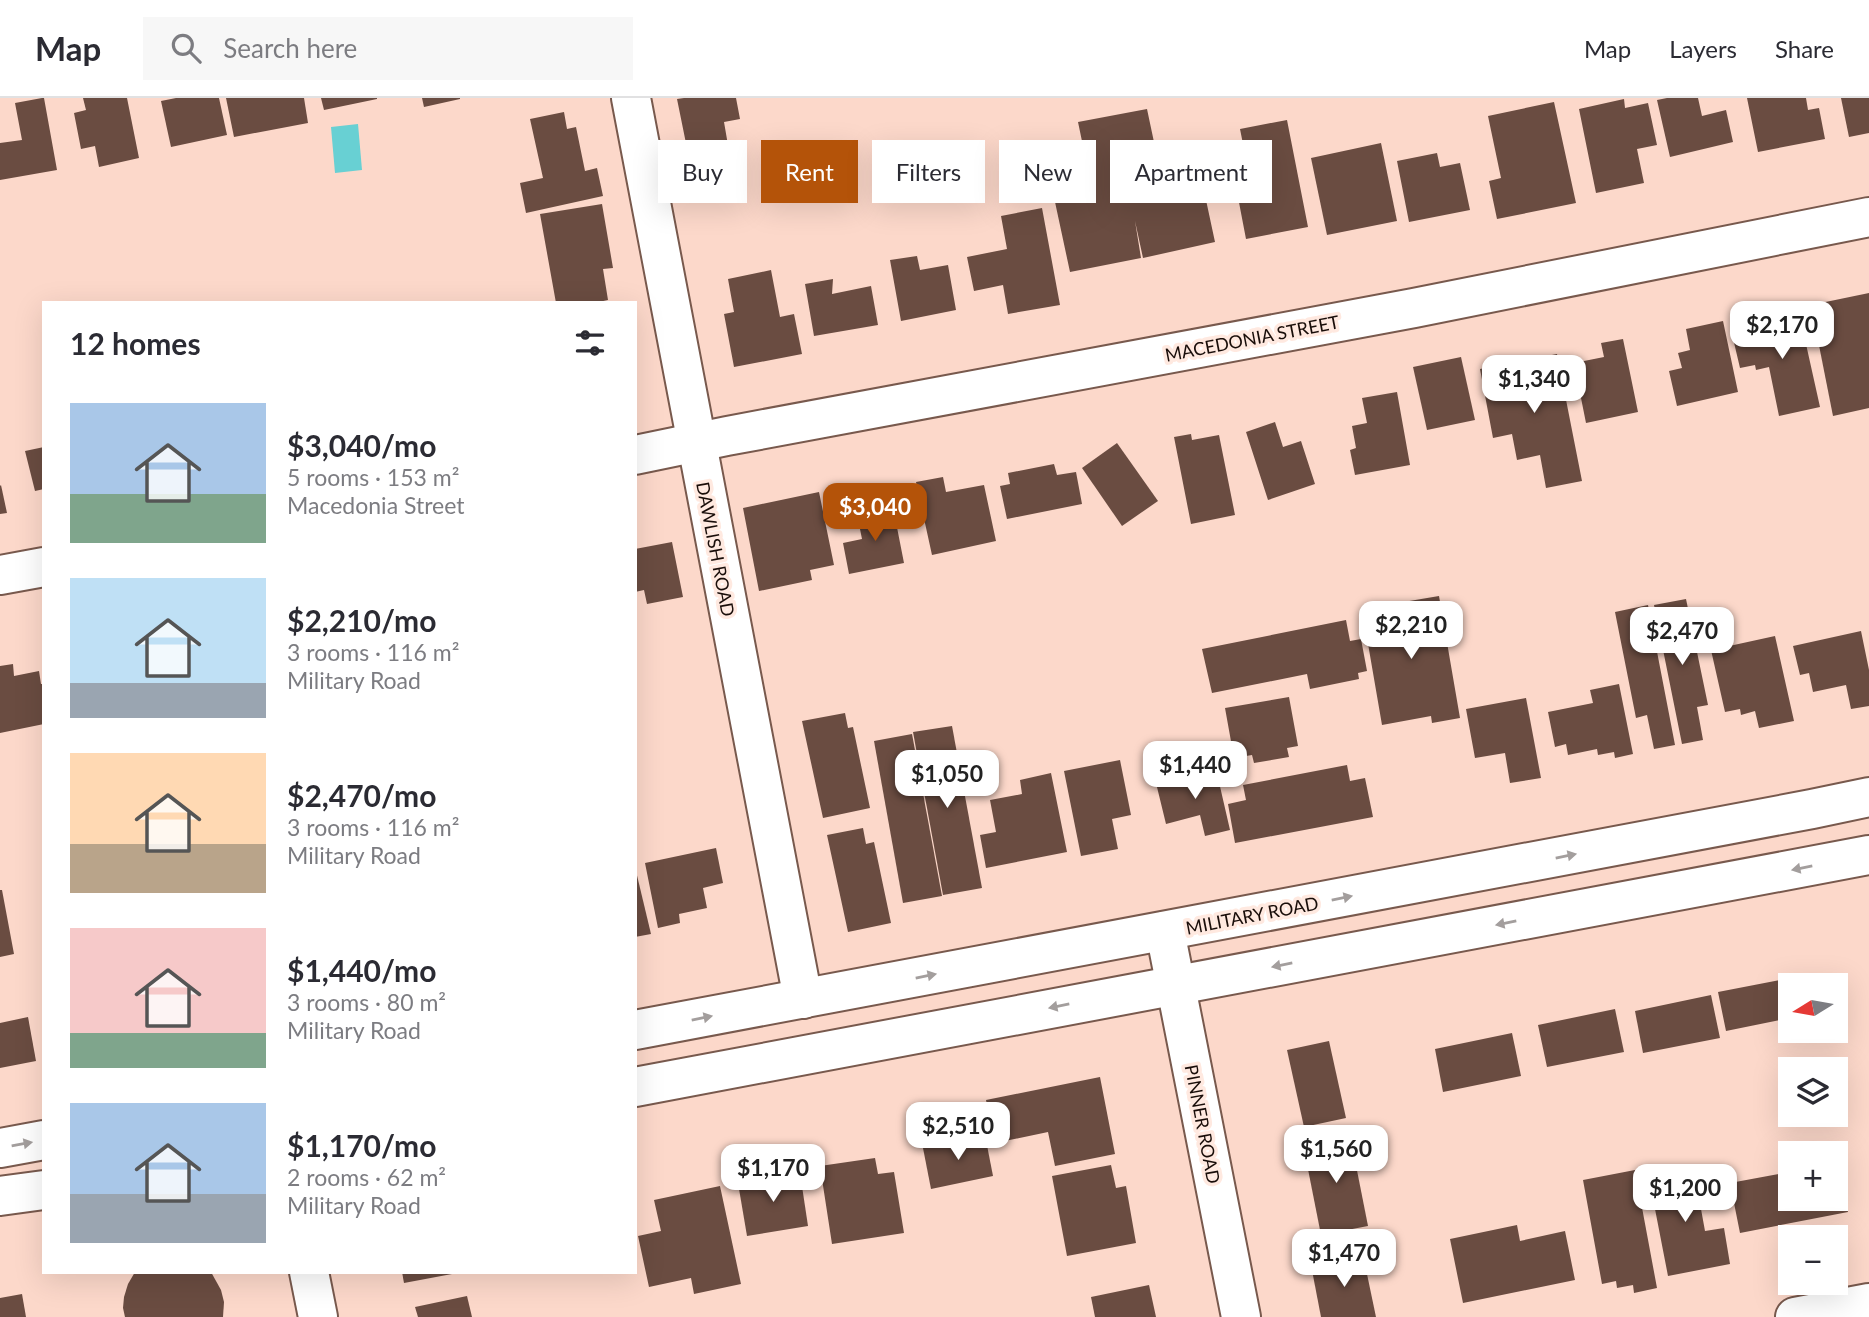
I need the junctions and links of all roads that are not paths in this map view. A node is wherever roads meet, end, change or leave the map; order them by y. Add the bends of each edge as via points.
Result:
1 (631, 98) edge
2 (1869, 217) edge
3 (696, 443) junction
4 (637, 456) edge
5 (42, 567) edge
6 (0, 575) edge
7 (1869, 797) edge
8 (1869, 855) edge
9 (1166, 931) junction
10 (1176, 984) junction
11 (803, 999) junction
12 (637, 1030) edge
13 (637, 1087) edge
14 (42, 1140) edge
15 (0, 1148) edge
16 (42, 1190) edge
17 (0, 1196) edge
18 (309, 1274) edge
19 (1869, 1303) edge
20 (318, 1317) edge
21 (1241, 1317) edge
22 (1795, 1317) edge

1 - 3 street, DAWLISH ROAD
2 - 3 street, MACEDONIA STREET
3 - 4 street, MACEDONIA STREET
3 - 11 street, DAWLISH ROAD
5 - 6 street
9 -> 7 street, MILITARY ROAD
8 -> 10 street
9 - 10 street, PINNER ROAD
11 -> 9 street, MILITARY ROAD
10 -> 13 street
10 - 21 street, PINNER ROAD
12 -> 11 street, MILITARY ROAD
15 -> 14 street
16 - 17 street
18 - 20 street
19 - 22 street

